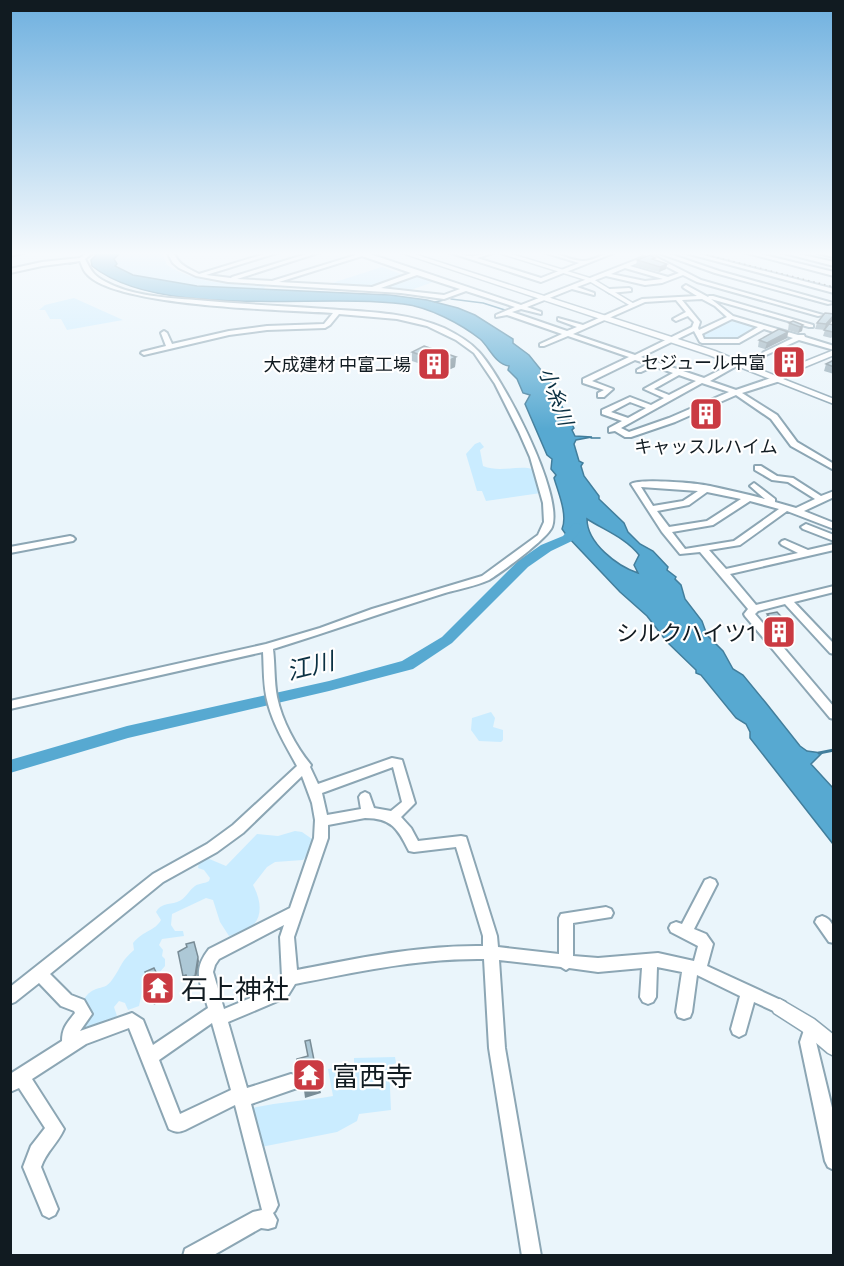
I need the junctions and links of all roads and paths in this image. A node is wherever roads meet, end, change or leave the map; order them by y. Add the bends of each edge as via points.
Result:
1 (326, 311) edge
2 (513, 311) edge
3 (530, 311) edge
4 (586, 311) edge
5 (615, 311) edge
6 (723, 311) edge
7 (759, 311) edge
8 (806, 311) edge
9 (823, 311) edge
10 (337, 312) junction
11 (618, 312) joint
12 (508, 313) junction
13 (689, 313) joint
14 (539, 314) dead end
15 (820, 315) junction
16 (498, 316) dead end
17 (604, 317) junction
18 (731, 317) junction
19 (560, 319) dead end
20 (676, 319) dead end
21 (811, 326) junction
22 (583, 327) junction
23 (764, 327) junction
24 (697, 331) junction
25 (164, 333) dead end
26 (569, 333) junction
27 (799, 338) junction
28 (670, 339) junction
29 (542, 345) dead end
30 (171, 347) junction
31 (834, 348) edge
32 (144, 353) dead end
33 (766, 353) dead end
34 (834, 355) edge
35 (634, 357) junction
36 (738, 363) junction
37 (653, 364) junction
38 (639, 371) dead end
39 (679, 372) junction
40 (777, 379) junction
41 (703, 381) junction
42 (738, 393) junction
43 (600, 395) dead end
44 (669, 398) junction
45 (834, 402) edge
46 (834, 407) edge
47 (652, 408) junction
48 (628, 421) junction
49 (832, 465) edge
50 (759, 468) dead end
51 (754, 486) dead end
52 (707, 488) junction
53 (834, 493) edge
54 (748, 498) junction
55 (822, 500) junction
56 (782, 507) junction
57 (651, 509) junction
58 (797, 512) junction
59 (834, 526) edge
60 (806, 527) dead end
61 (665, 530) junction
62 (834, 538) edge
63 (70, 539) dead end
64 (785, 543) dead end
65 (834, 547) edge
66 (703, 549) junction
67 (10, 550) edge
68 (807, 554) junction
69 (723, 573) junction
70 (832, 591) edge
71 (787, 601) junction
72 (754, 609) junction
73 (268, 647) junction
74 (834, 651) edge
75 (10, 705) edge
76 (834, 715) edge
77 (305, 765) junction
78 (314, 791) junction
79 (365, 797) dead end
80 (368, 813) junction
81 (393, 816) junction
82 (323, 822) junction
83 (710, 884) dead end
84 (294, 913) junction
85 (606, 913) dead end
86 (822, 922) dead end
87 (834, 937) edge
88 (493, 953) junction
89 (650, 960) junction
90 (566, 963) junction
91 (694, 968) junction
92 (40, 973) junction
93 (290, 978) junction
94 (749, 992) junction
95 (10, 997) edge
96 (648, 997) dead end
97 (780, 1007) joint
98 (684, 1012) dead end
99 (218, 1015) junction
100 (739, 1029) dead end
101 (826, 1037) edge
102 (69, 1045) junction
103 (149, 1058) junction
104 (16, 1080) edge
105 (291, 1082) dead end
106 (241, 1096) junction
107 (834, 1161) edge
108 (49, 1209) dead end
109 (192, 1256) edge
110 (532, 1256) edge

1 - 10 street
2 - 12 street
3 - 14 street
4 - 17 street
5 - 11 street
6 - 18 street
7 - 21 street
8 - 15 street
9 - 15 street
10 - 30 street via 325,326 229,333
10 - 73 street via 424,323 454,336 475,351 500,386 530,452 546,495 549,522 545,533 485,578
11 - 17 street
12 - 16 street
12 - 26 street
13 - 20 street
13 - 24 street via 697,322
15 - 21 street
17 - 22 street
17 - 28 street
18 - 23 street
18 - 24 street
19 - 22 street
21 - 27 street
22 - 26 street
23 - 24 street via 739,341 702,341
23 - 27 street
24 - 28 street
25 - 30 street
26 - 29 street
26 - 35 street
27 - 31 street
27 - 33 street
28 - 35 street
28 - 36 street
30 - 32 street
34 - 40 street
35 - 37 street
35 - 43 street via 586,381 609,389
36 - 40 street
36 - 41 street
37 - 38 street
37 - 39 street
39 - 41 street
39 - 44 street via 648,389
40 - 42 street
40 - 45 street
40 - 46 street
41 - 42 street
41 - 44 street
42 - 48 street via 628,435 614,429
42 - 49 street via 774,417 794,444
44 - 47 street
47 - 48 street
47 - 48 street via 630,399 605,412
50 - 55 street via 775,478 788,478
51 - 56 street
52 - 54 street
52 - 57 street via 686,502
52 - 57 street via 673,483 635,484
53 - 55 street
54 - 56 street
54 - 61 street via 710,523
55 - 58 street
56 - 58 street
56 - 66 street via 737,543
57 - 61 street
58 - 59 street
60 - 62 street
61 - 66 street via 683,552
63 - 67 street
64 - 68 street
65 - 68 street
66 - 69 street
68 - 69 street
69 - 72 street
70 - 71 street
71 - 72 street
71 - 74 street
72 - 76 street via 748,614
73 - 75 street
73 - 77 street via 273,698 284,731
77 - 78 street
77 - 92 street via 238,829 158,878
78 - 81 street via 398,763 409,803
78 - 82 street
79 - 80 street
80 - 81 street
80 - 82 street
81 - 88 street via 408,832 414,847 461,841
82 - 84 street
83 - 91 street via 680,930 706,944
84 - 93 street via 287,937
84 - 99 street via 214,954 208,962 205,972
85 - 90 street via 566,918
86 - 87 street
88 - 90 street
88 - 93 street via 453,952 382,960
88 - 110 street via 497,1048
89 - 90 street via 598,965
89 - 91 street
89 - 96 street
91 - 94 street
91 - 98 street
92 - 95 street
92 - 102 street via 66,1001 79,1005 84,1014 70,1031
93 - 99 street via 282,992
94 - 97 street
94 - 100 street
97 - 101 street
99 - 103 street
99 - 106 street
101 - 107 street via 808,1042
102 - 103 street via 132,1020
102 - 104 street
103 - 106 street via 175,1123
104 - 108 street via 55,1129 37,1152 32,1167
105 - 106 street
106 - 109 street via 268,1212

